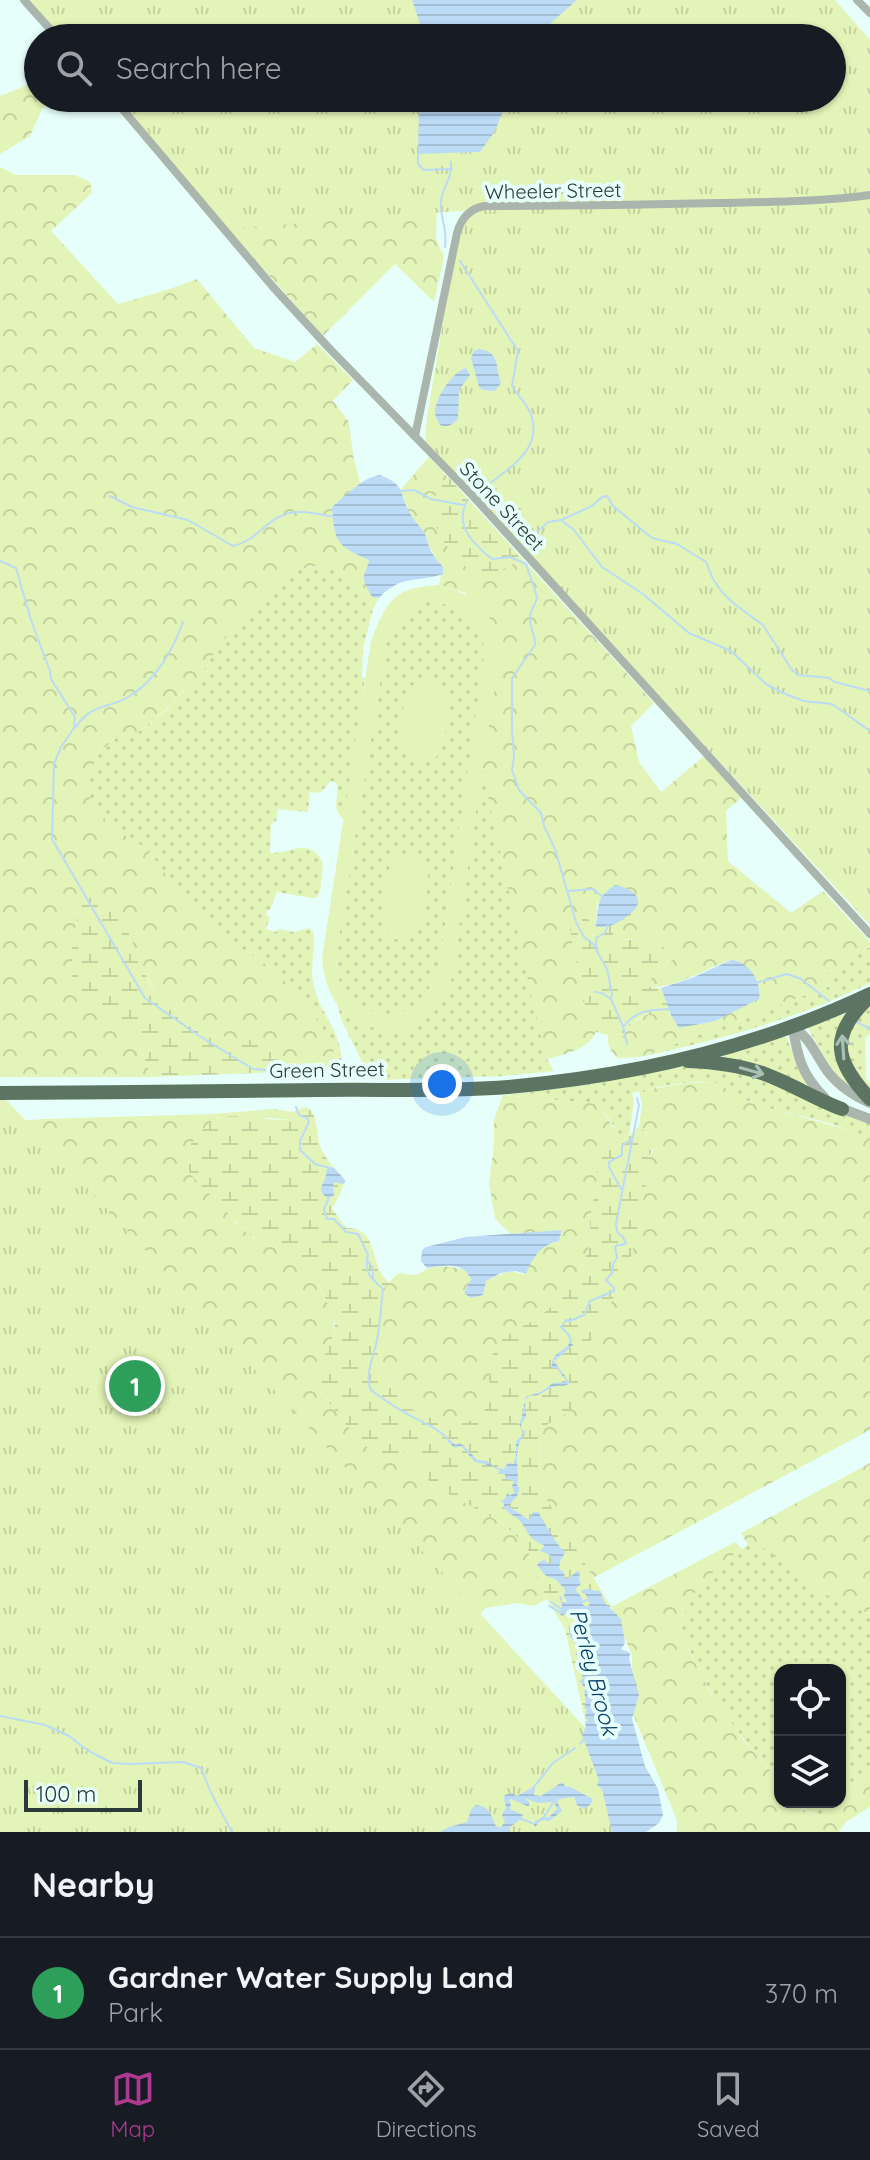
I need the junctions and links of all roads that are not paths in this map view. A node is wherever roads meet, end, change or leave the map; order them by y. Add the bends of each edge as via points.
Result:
1 (24, 0) edge
2 (857, 0) edge
3 (870, 13) edge
4 (45, 24) edge
5 (125, 112) edge
6 (870, 195) edge
7 (415, 436) junction
8 (870, 934) edge
9 (870, 995) edge
10 (792, 1025) junction
11 (675, 1060) junction
12 (0, 1093) edge
13 (870, 1101) edge
14 (842, 1109) junction
15 (870, 1119) edge

1 - 4 street
2 - 3 street
5 - 7 street, Stone Street via 273,287
6 - 7 street, Wheeler Street via 476,208 457,233
7 - 8 street, Stone Street
9 - 10 highway, Green Street
13 -> 9 highway via 847,1068 840,1044 847,1022
10 - 11 highway, Green Street
10 - 13 street via 837,1082
10 - 14 street via 807,1077
11 - 12 highway, Green Street via 578,1078 471,1089
11 -> 14 highway via 754,1071
14 - 15 street

